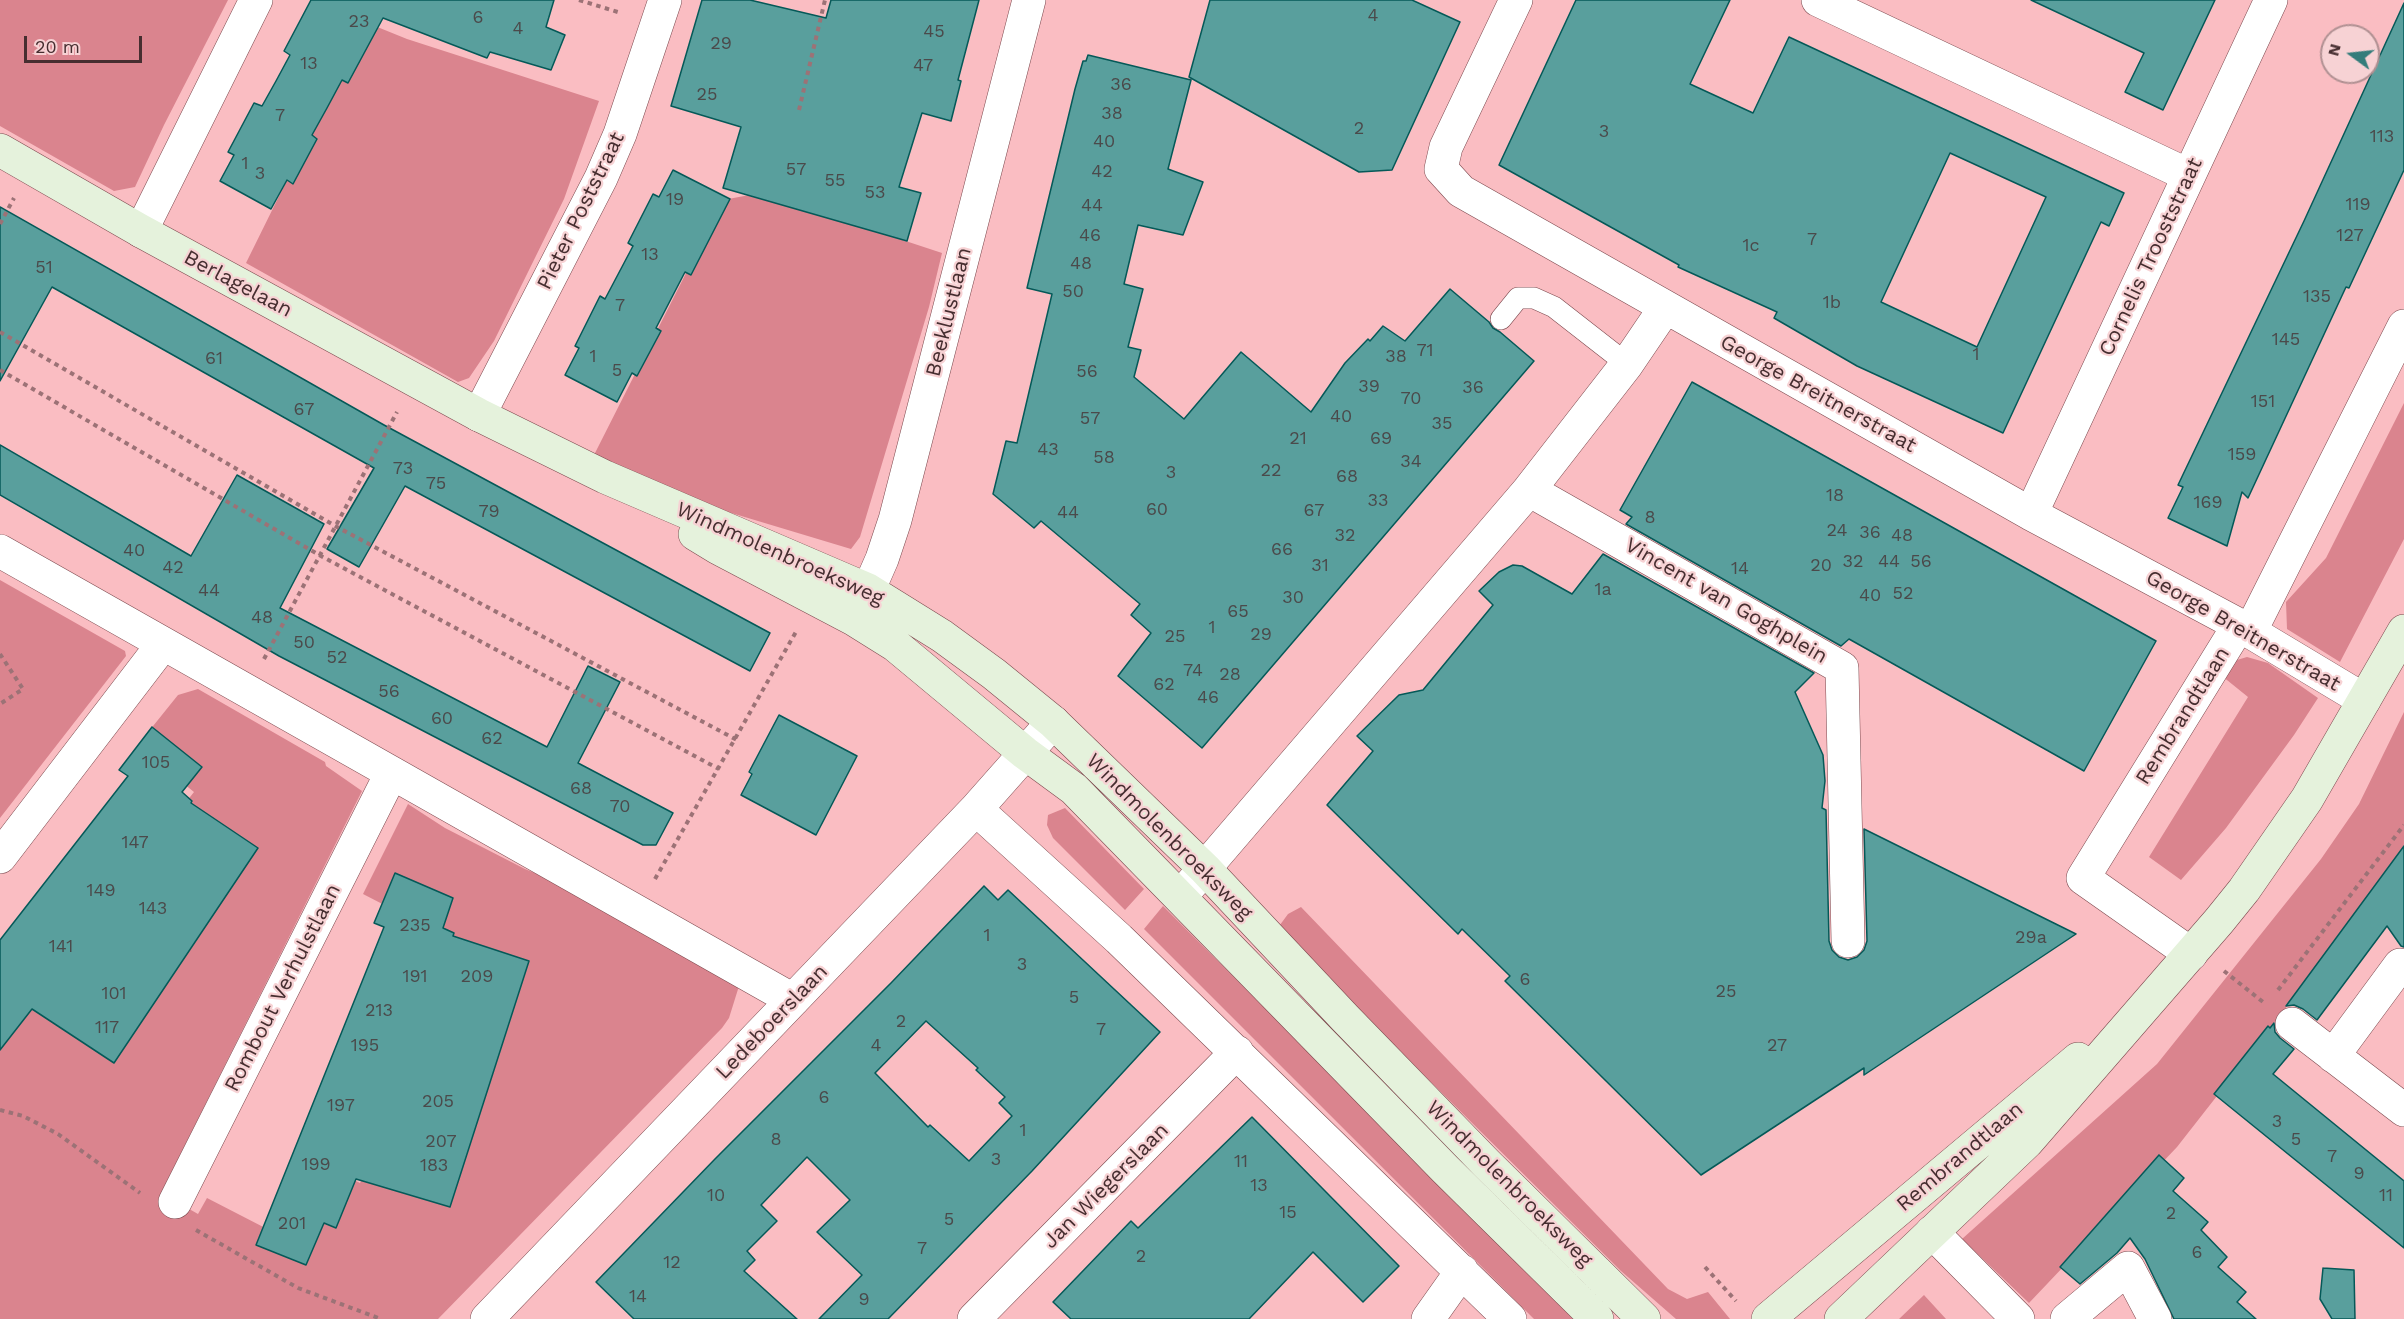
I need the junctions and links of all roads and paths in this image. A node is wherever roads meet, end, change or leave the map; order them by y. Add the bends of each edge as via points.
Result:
1 (256, 0) edge
2 (665, 0) edge
3 (825, 0) edge
4 (1029, 0) edge
5 (1516, 0) edge
6 (1818, 0) edge
7 (2271, 0) edge
8 (799, 110) dead end
9 (0, 150) edge
10 (2188, 175) junction
11 (141, 231) junction
12 (1665, 308) junction
13 (1501, 319) dead end
14 (2404, 326) edge
15 (0, 332) edge
16 (1627, 364) junction
17 (0, 370) edge
18 (414, 379) junction
19 (478, 415) junction
20 (605, 477) junction
21 (1529, 490) junction
22 (2031, 514) junction
23 (336, 527) junction
24 (0, 551) edge
25 (321, 556) junction
26 (868, 590) junction
27 (814, 600) junction
28 (855, 620) junction
29 (2244, 629) junction
30 (2404, 632) edge
31 (163, 644) junction
32 (0, 654) edge
33 (246, 692) junction
34 (2364, 700) junction
35 (0, 704) edge
36 (1053, 722) junction
37 (737, 740) junction
38 (1025, 753) junction
39 (719, 769) junction
40 (391, 774) junction
41 (976, 809) junction
42 (2404, 825) edge
43 (0, 857) edge
44 (1205, 869) junction
45 (1180, 897) junction
46 (637, 911) junction
47 (1848, 941) dead end
48 (2191, 954) junction
49 (2229, 963) dead end
50 (2404, 971) edge
51 (2153, 996) junction
52 (793, 1000) junction
53 (2267, 1005) junction
54 (2292, 1024) joint
55 (1237, 1052) junction
56 (2333, 1056) junction
57 (2404, 1110) edge
58 (175, 1202) dead end
59 (1932, 1232) junction
60 (1705, 1267) dead end
61 (1462, 1271) junction
62 (1737, 1302) dead end
63 (488, 1319) edge
64 (974, 1319) edge
65 (1428, 1319) edge
66 (1510, 1319) edge
67 (1596, 1319) edge
68 (1644, 1319) edge
69 (1768, 1319) edge
70 (1841, 1319) edge
71 (2018, 1319) edge
72 (2067, 1319) edge
73 (2155, 1319) edge

1 - 11 street
2 - 19 street, Pieter Poststraat via 601,178
3 - 8 path
4 - 26 street, Beeklustlaan via 912,457 882,559
5 - 12 street, George Breitnerstraat via 1446,147 1441,169 1461,191
6 - 10 street
7 - 10 street, Cornelis Trooststraat
9 - 11 street, Berlagelaan
10 - 22 street, Cornelis Trooststraat
11 - 18 street, Berlagelaan
12 - 16 street
12 - 22 street, George Breitnerstraat
13 - 16 lane via 1518,298 1534,298 1554,307
14 - 29 street, Rembrandtlaan
15 - 23 path
16 - 21 street
17 - 25 path
18 - 19 street, Berlagelaan
18 - 23 path
19 - 20 street, Windmolenbroeksweg
20 - 26 street, Windmolenbroeksweg
20 - 27 street, Windmolenbroeksweg via 718,548
21 - 44 street
21 - 47 street, Vincent van Goghplein via 1842,668
22 - 29 street, George Breitnerstraat
23 - 25 path
23 - 37 path
24 - 31 street
25 - 33 path
25 - 39 path
26 - 28 street, Beeklustlaan
26 - 36 street, Windmolenbroeksweg via 942,636
27 - 28 street, Windmolenbroeksweg
27 - 37 path
28 - 38 street, Windmolenbroeksweg via 904,652
29 - 34 street, George Breitnerstraat
29 - 48 street, Rembrandtlaan via 2083,878
30 - 34 street, Rembrandtlaan
31 - 33 street
31 - 43 street
32 - 35 path via 23,689
33 - 40 street
34 - 48 street, Rembrandtlaan via 2307,799 2244,890
36 - 38 street, Ledeboerslaan
36 - 44 street, Windmolenbroeksweg
37 - 39 path
38 - 41 street, Ledeboerslaan
38 - 45 street, Windmolenbroeksweg via 1074,789
39 - 46 path
40 - 46 street
40 - 58 street, Rombout Verhulstlaan
41 - 52 street, Ledeboerslaan
41 - 55 street
42 - 53 path
44 - 45 street
44 - 68 street, Windmolenbroeksweg via 1486,1163
45 - 67 street, Windmolenbroeksweg
46 - 52 street
48 - 51 street, Rembrandtlaan
49 - 53 path via 2223,970
50 - 56 street via 2400,965
51 - 59 street, Rembrandtlaan via 2027,1142
51 - 69 street, Rembrandtlaan
52 - 63 street, Ledeboerslaan
53 - 54 path
54 - 56 street
55 - 61 street
55 - 64 street, Jan Wiegerslaan
56 - 57 street
59 - 70 street, Rembrandtlaan
59 - 71 street
60 - 62 path
61 - 65 street
61 - 66 street
72 - 73 street via 2128,1268

